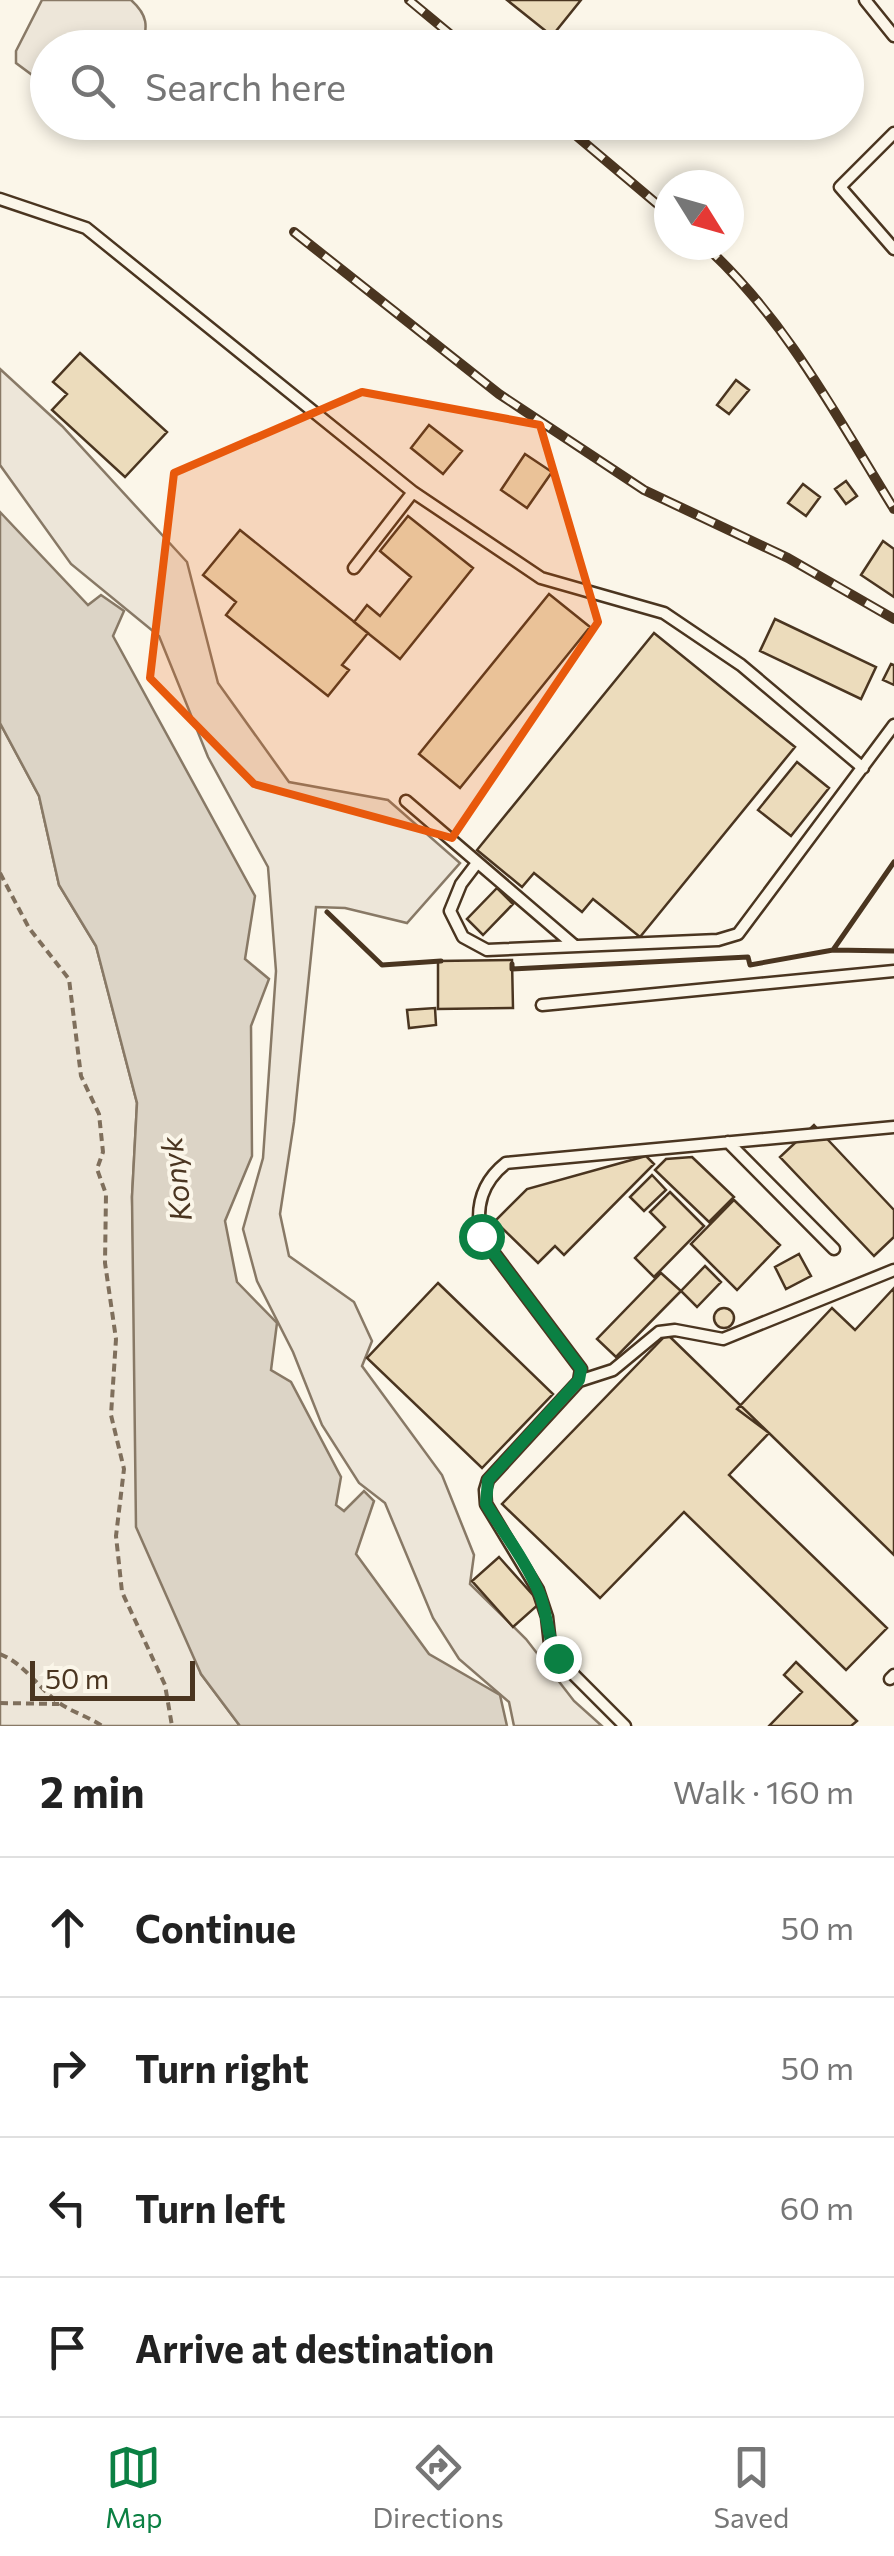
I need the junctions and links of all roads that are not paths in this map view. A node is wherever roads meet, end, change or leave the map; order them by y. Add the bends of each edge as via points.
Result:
1 (865, 0) edge
2 (894, 36) edge
3 (894, 133) edge
4 (0, 199) edge
5 (894, 250) edge
6 (413, 492) junction
7 (354, 568) dead end
8 (894, 725) edge
9 (863, 768) junction
10 (406, 801) dead end
11 (477, 863) junction
12 (576, 946) junction
13 (894, 971) edge
14 (542, 1005) dead end
15 (894, 1127) edge
16 (728, 1142) junction
17 (834, 1249) dead end
18 (894, 1270) edge
19 (579, 1380) junction
20 (624, 1726) edge

1 - 2 lane
3 - 5 lane via 840,188
4 - 6 lane via 86,228
6 - 7 lane
6 - 9 lane via 541,578 664,613 741,665
8 - 9 lane
9 - 12 lane via 738,934
10 - 11 lane
11 - 12 lane
11 - 12 lane via 450,912 463,937 487,950
13 - 14 lane
15 - 16 lane
16 - 17 lane
16 - 19 lane via 506,1162 485,1186 481,1236 576,1358
18 - 19 lane via 723,1339 659,1332 613,1370
19 - 20 lane via 488,1480 486,1504 538,1590 558,1658

